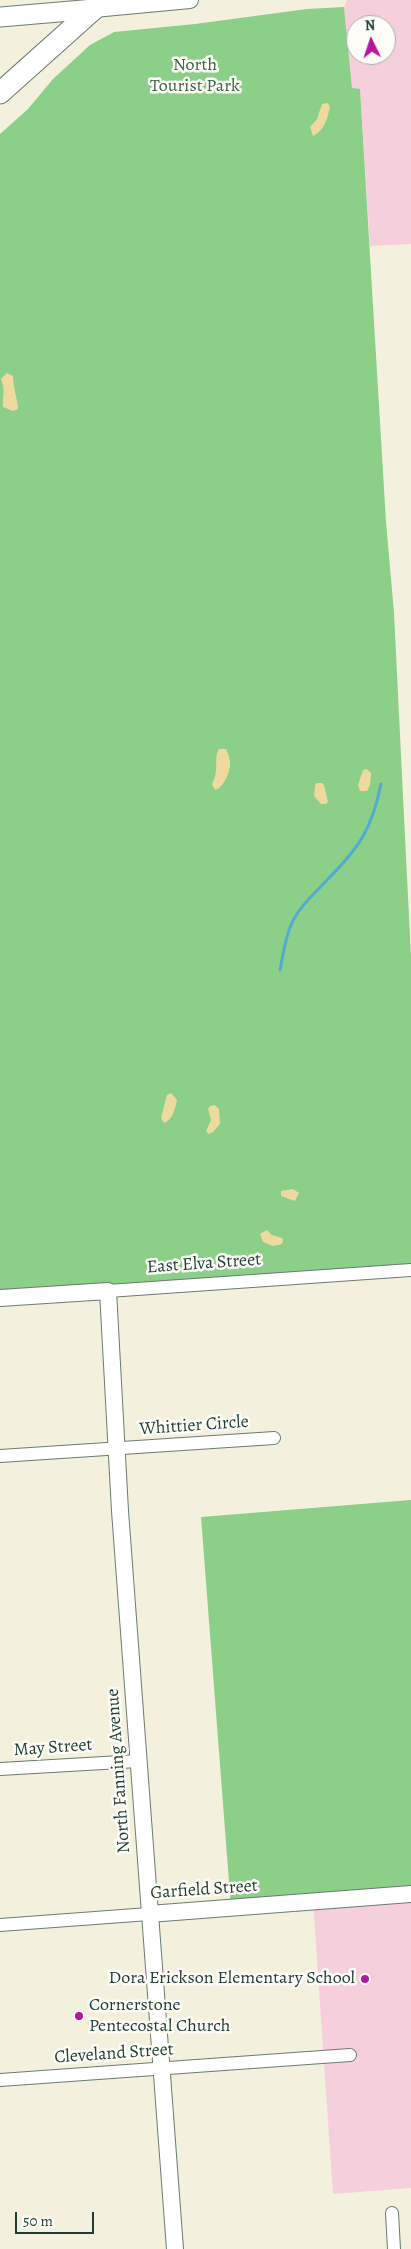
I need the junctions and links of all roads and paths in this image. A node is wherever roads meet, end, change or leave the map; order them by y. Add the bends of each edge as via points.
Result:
1 (190, 0) edge
2 (99, 5) edge
3 (0, 16) edge
4 (0, 92) edge
5 (411, 1270) edge
6 (108, 1291) junction
7 (0, 1298) edge
8 (274, 1438) dead end
9 (116, 1449) junction
10 (0, 1456) edge
11 (138, 1761) junction
12 (0, 1769) edge
13 (411, 1894) edge
14 (149, 1914) junction
15 (0, 1925) edge
16 (350, 2055) dead end
17 (160, 2068) junction
18 (0, 2080) edge
19 (392, 2213) dead end
20 (174, 2249) edge
21 (394, 2249) edge

1 - 2 street
2 - 3 main road via 38,15
2 - 4 highway
5 - 6 street, East Elva Street
6 - 7 street, East Elva Street
6 - 9 street, North Fanning Avenue
8 - 9 street, Whittier Circle
9 - 10 street, Whittier Circle
9 - 11 street, North Fanning Avenue
11 - 12 street, May Street
11 - 14 street, North Fanning Avenue
13 - 14 street, Garfield Street
14 - 15 street, Garfield Street
14 - 17 street, North Fanning Avenue
16 - 17 street, Cleveland Street
17 - 18 street, Cleveland Street
17 - 20 street, North Fanning Avenue
19 - 21 street

